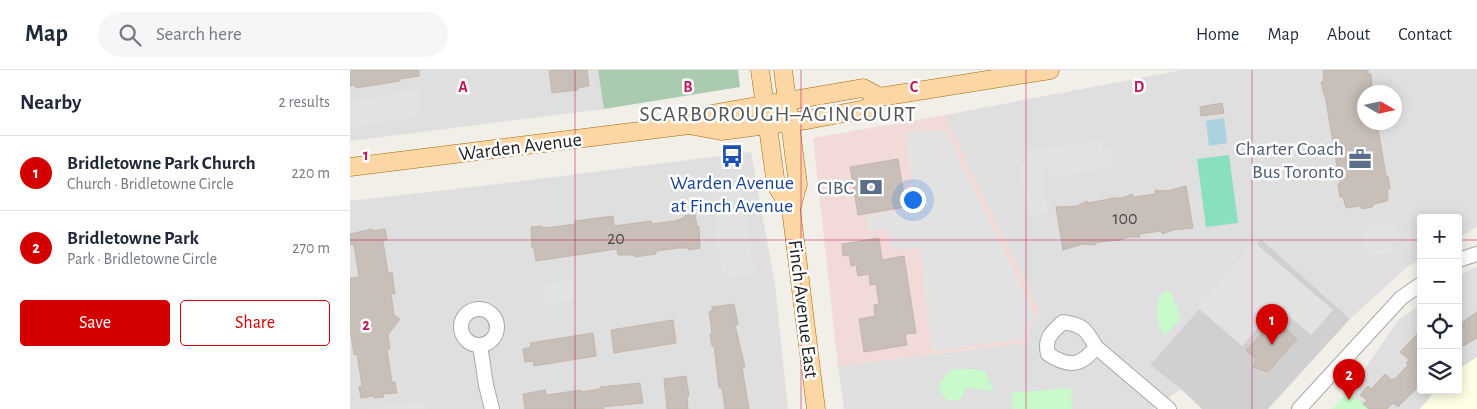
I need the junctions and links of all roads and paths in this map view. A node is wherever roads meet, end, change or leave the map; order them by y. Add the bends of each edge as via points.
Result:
1 (760, 70) edge
2 (783, 70) edge
3 (1050, 70) edge
4 (880, 97) junction
5 (788, 102) junction
6 (766, 105) junction
7 (790, 121) junction
8 (768, 124) junction
9 (689, 125) junction
10 (350, 167) edge
11 (791, 209) junction
12 (1477, 254) edge
13 (1461, 259) edge
14 (1417, 287) edge
15 (480, 345) dead end
16 (1096, 347) dead end
17 (492, 409) edge
18 (816, 409) edge
19 (1170, 409) edge
20 (1299, 409) edge

1 - 6 main road, Finch Avenue East
2 - 5 main road, Finch Avenue East
3 - 4 main road, Warden Avenue
4 - 5 main road, Warden Avenue via 863,88
4 - 7 main road, Warden Avenue via 866,109
5 - 6 main road, Warden Avenue
5 - 7 main road, Finch Avenue East
6 - 8 main road, Finch Avenue East
6 - 9 main road, Warden Avenue via 712,114
7 - 8 main road, Warden Avenue
7 - 11 main road, Finch Avenue East via 798,184
8 - 9 main road, Warden Avenue via 721,131
8 - 11 main road, Finch Avenue East via 776,185
9 - 10 main road, Warden Avenue
11 - 18 main road, Finch Avenue East
12 - 13 street
14 - 20 street via 1402,298
15 - 17 street
16 - 19 street

